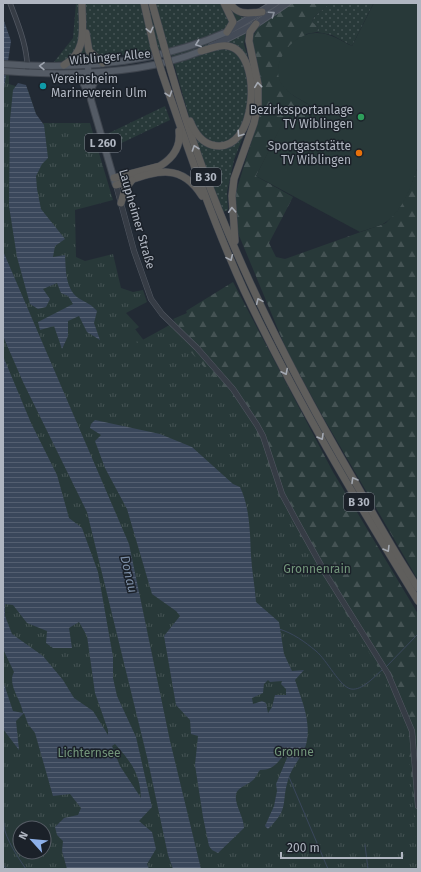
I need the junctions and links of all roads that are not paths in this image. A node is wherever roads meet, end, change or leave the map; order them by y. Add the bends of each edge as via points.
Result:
1 (10, 3) edge
2 (82, 3) edge
3 (86, 3) edge
4 (143, 3) edge
5 (152, 3) edge
6 (224, 3) edge
7 (230, 3) edge
8 (275, 3) edge
9 (287, 3) edge
10 (262, 12) junction
11 (256, 24) junction
12 (227, 32) junction
13 (201, 51) junction
14 (103, 63) junction
15 (3, 64) edge
16 (88, 64) junction
17 (28, 66) junction
18 (61, 66) junction
19 (16, 68) junction
20 (114, 70) junction
21 (3, 71) edge
22 (88, 72) junction
23 (27, 73) junction
24 (67, 73) junction
25 (90, 91) junction
26 (91, 100) junction
27 (180, 104) junction
28 (176, 115) junction
29 (133, 180) junction
30 (115, 181) junction
31 (121, 203) junction
32 (210, 209) junction
33 (236, 249) junction
34 (418, 588) edge
35 (418, 601) edge
36 (418, 806) edge

1 - 17 street
2 - 18 highway via 81,46 75,58
3 - 14 highway via 87,44 92,54
4 -> 28 highway, B 30, bridge
5 - 27 highway, B 30, bridge
6 - 12 highway via 233,22
7 - 10 highway via 240,13
8 - 10 main road, Wiblinger Allee
11 -> 9 main road, Wiblinger Allee
10 - 12 main road, Wiblinger Allee
11 - 13 main road, Wiblinger Allee
33 -> 11 highway via 232,203 234,179 254,124 258,105 258,84 249,41 250,32
12 -> 14 main road, Wiblinger Allee via 185,49 132,61
13 - 20 main road, Wiblinger Allee via 147,66
13 -> 27 highway via 229,46 238,50 246,60 251,99 242,131 236,140 226,145 210,145 199,137
14 - 16 main road, Wiblinger Allee
15 - 19 main road
16 - 18 main road, Wiblinger Allee
16 - 22 main road, Laupheimer Straße
18 -> 17 main road, Wiblinger Allee
17 - 19 main road, Wiblinger Allee
17 - 23 street
19 - 21 main road
19 - 23 main road, Wiblinger Allee
20 - 22 main road, Wiblinger Allee
20 - 25 main road via 97,77
22 - 24 main road, Wiblinger Allee
22 - 25 main road, Laupheimer Straße
23 - 24 main road, Wiblinger Allee
24 - 26 main road via 82,80
25 - 26 main road, Laupheimer Straße / L 260
26 - 30 main road, Laupheimer Straße / L 260
33 -> 27 highway, B 30
28 - 30 highway via 180,138 172,157 160,166
28 - 32 highway, B 30
29 - 30 highway
29 - 31 highway via 125,189
29 - 32 highway via 164,172 187,177 196,186
30 - 31 street, Laupheimer Straße
31 - 36 street, Laupheimer Straße via 145,285 157,308 233,389 257,425 282,494 327,576 386,671 412,731
32 -> 35 highway, B 30 via 245,291 302,403
34 -> 33 highway, B 30 via 297,380

